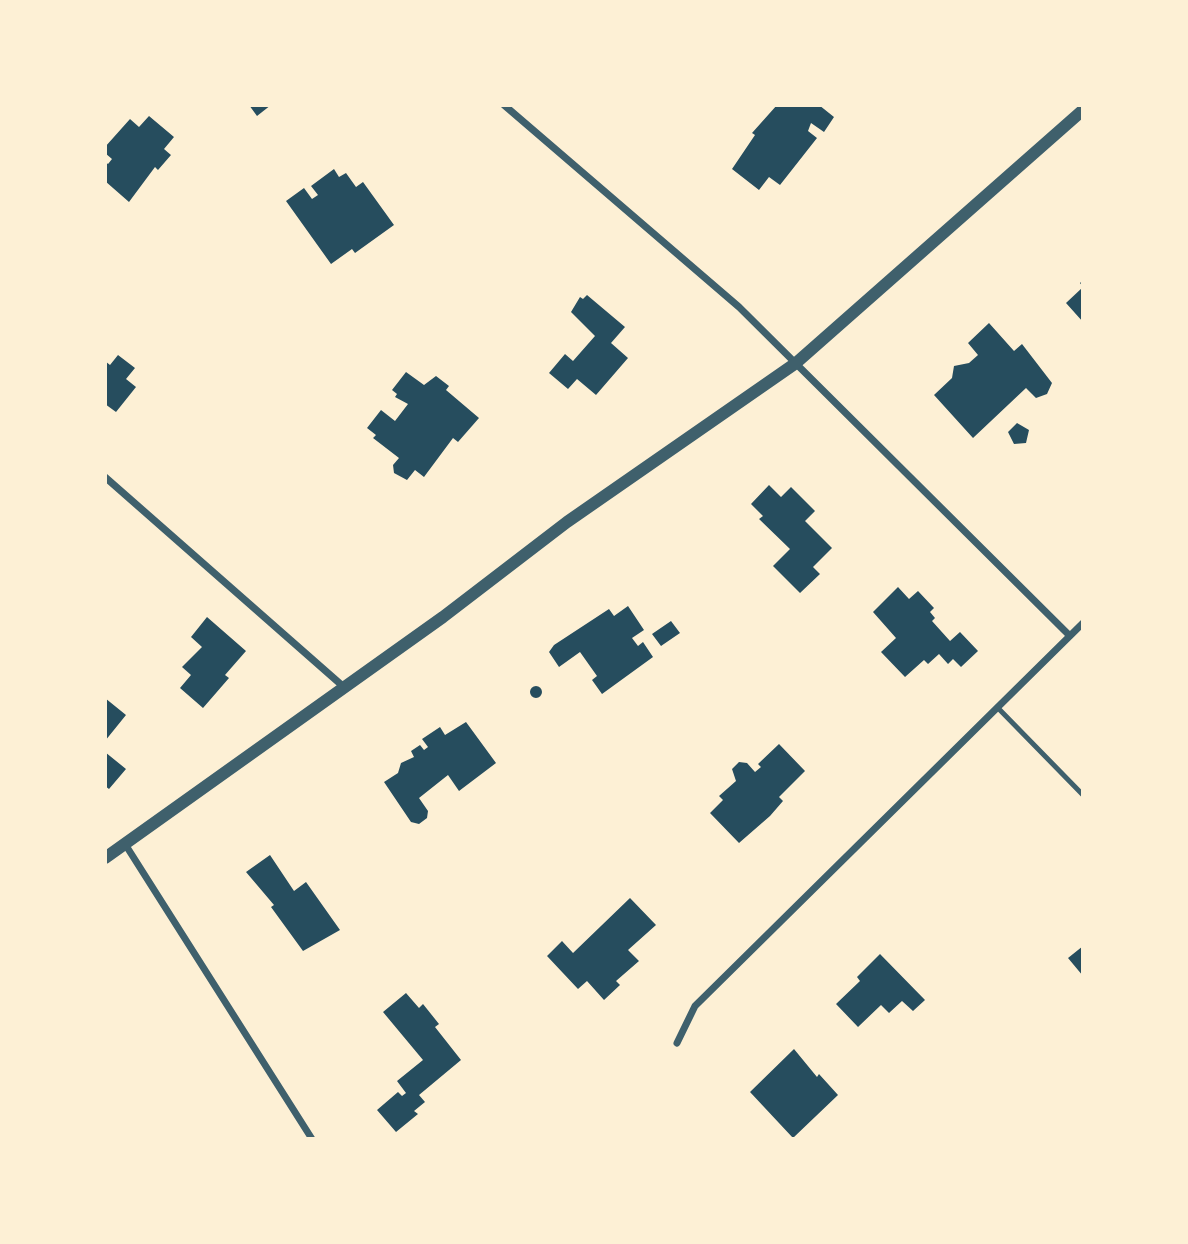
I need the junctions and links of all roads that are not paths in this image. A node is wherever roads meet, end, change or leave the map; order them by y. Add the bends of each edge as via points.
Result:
1 (504, 105) edge
2 (1083, 110) edge
3 (796, 363) junction
4 (105, 477) edge
5 (1083, 623) edge
6 (1069, 635) junction
7 (345, 688) junction
8 (997, 707) junction
9 (1083, 795) edge
10 (125, 844) junction
11 (105, 858) edge
12 (677, 1043) dead end
13 (312, 1139) edge

1 - 3 street via 738,307
2 - 3 street
3 - 6 street
3 - 7 street via 567,522
4 - 7 street
5 - 6 street
6 - 8 street
7 - 10 street
8 - 9 lane
8 - 12 street via 695,1006
10 - 11 street
10 - 13 street

